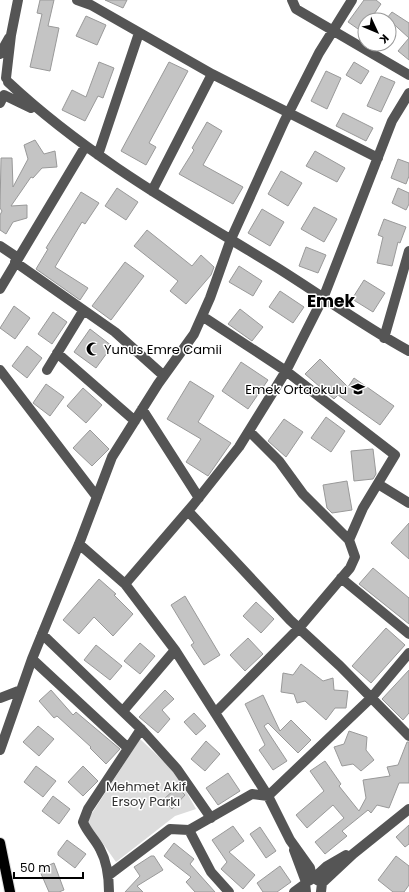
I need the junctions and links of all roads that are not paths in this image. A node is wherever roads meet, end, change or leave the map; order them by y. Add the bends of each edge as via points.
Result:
1 (18, 0) edge
2 (77, 0) edge
3 (292, 0) edge
4 (352, 0) edge
5 (333, 30) junction
6 (140, 33) junction
7 (11, 35) junction
8 (0, 54) edge
9 (212, 74) junction
10 (409, 75) edge
11 (5, 77) edge
12 (409, 93) edge
13 (1, 99) edge
14 (40, 112) junction
15 (288, 114) junction
16 (85, 146) junction
17 (98, 155) junction
18 (378, 158) junction
19 (152, 191) junction
20 (231, 239) junction
21 (0, 246) edge
22 (409, 251) edge
23 (17, 260) junction
24 (406, 271) edge
25 (0, 289) edge
26 (324, 296) junction
27 (83, 311) junction
28 (202, 316) junction
29 (384, 338) junction
30 (409, 351) edge
31 (57, 353) junction
32 (0, 370) edge
33 (47, 370) dead end
34 (286, 371) junction
35 (164, 376) junction
36 (142, 409) junction
37 (135, 421) junction
38 (249, 431) junction
39 (378, 484) junction
40 (97, 497) junction
41 (199, 498) junction
42 (409, 504) edge
43 (188, 511) junction
44 (349, 540) junction
45 (79, 544) junction
46 (341, 578) junction
47 (125, 584) junction
48 (299, 628) junction
49 (42, 634) junction
50 (409, 634) edge
51 (176, 650) junction
52 (409, 653) edge
53 (32, 659) junction
54 (21, 690) junction
55 (0, 698) edge
56 (372, 698) junction
57 (123, 712) junction
58 (215, 713) junction
59 (141, 729) junction
60 (409, 736) edge
61 (128, 748) junction
62 (0, 750) edge
63 (268, 796) junction
64 (409, 809) edge
65 (211, 818) junction
66 (189, 830) junction
67 (0, 843) edge
68 (109, 875) junction
69 (314, 886) edge
70 (10, 892) edge
71 (109, 892) edge
72 (229, 892) edge
73 (294, 892) edge

1 - 7 street
2 - 6 street via 91,5
3 - 5 street via 296,9
4 - 5 street
5 - 10 street
5 - 15 street
6 - 9 street
6 - 17 street
7 - 8 street
7 - 11 street
9 - 15 street
9 - 19 street
11 - 13 street via 7,91
11 - 14 street
12 - 18 street via 392,121
13 - 14 street
14 - 16 street
15 - 18 street
15 - 20 street
16 - 17 street
16 - 23 street
17 - 19 street
18 - 26 street
19 - 20 street
20 - 26 street
20 - 28 street
21 - 23 street
22 - 24 street
23 - 25 street
23 - 27 street
24 - 29 street
26 - 29 street
26 - 34 street
27 - 31 street
27 - 35 street via 115,332
28 - 34 street
28 - 35 street via 194,334
29 - 30 street
31 - 33 street
31 - 37 street
32 - 40 street
34 - 38 street
34 - 39 street via 395,455
35 - 36 street
36 - 37 street
36 - 41 street
37 - 40 street via 112,457
38 - 41 street
38 - 44 street via 279,461 303,494
39 - 42 street
39 - 44 street via 363,508
40 - 45 street
41 - 43 street
43 - 47 street
43 - 48 street
44 - 46 street via 355,557
45 - 47 street
45 - 49 street
46 - 48 street
46 - 50 street
47 - 51 street
48 - 56 street
48 - 58 street
49 - 53 street
49 - 57 street
51 - 57 street
51 - 58 street
52 - 56 street
53 - 54 street
53 - 61 street
54 - 55 street
54 - 62 street
56 - 60 street
56 - 63 street
57 - 59 street
58 - 63 street
59 - 61 street
59 - 65 street via 177,769
61 - 68 street via 83,822 100,848
63 - 65 street via 252,794
63 - 69 street via 291,842 310,868
64 - 69 street via 362,846 327,866
65 - 66 street
66 - 68 street via 170,829
66 - 72 street via 211,872
67 - 70 main road
68 - 71 street
69 - 73 street

